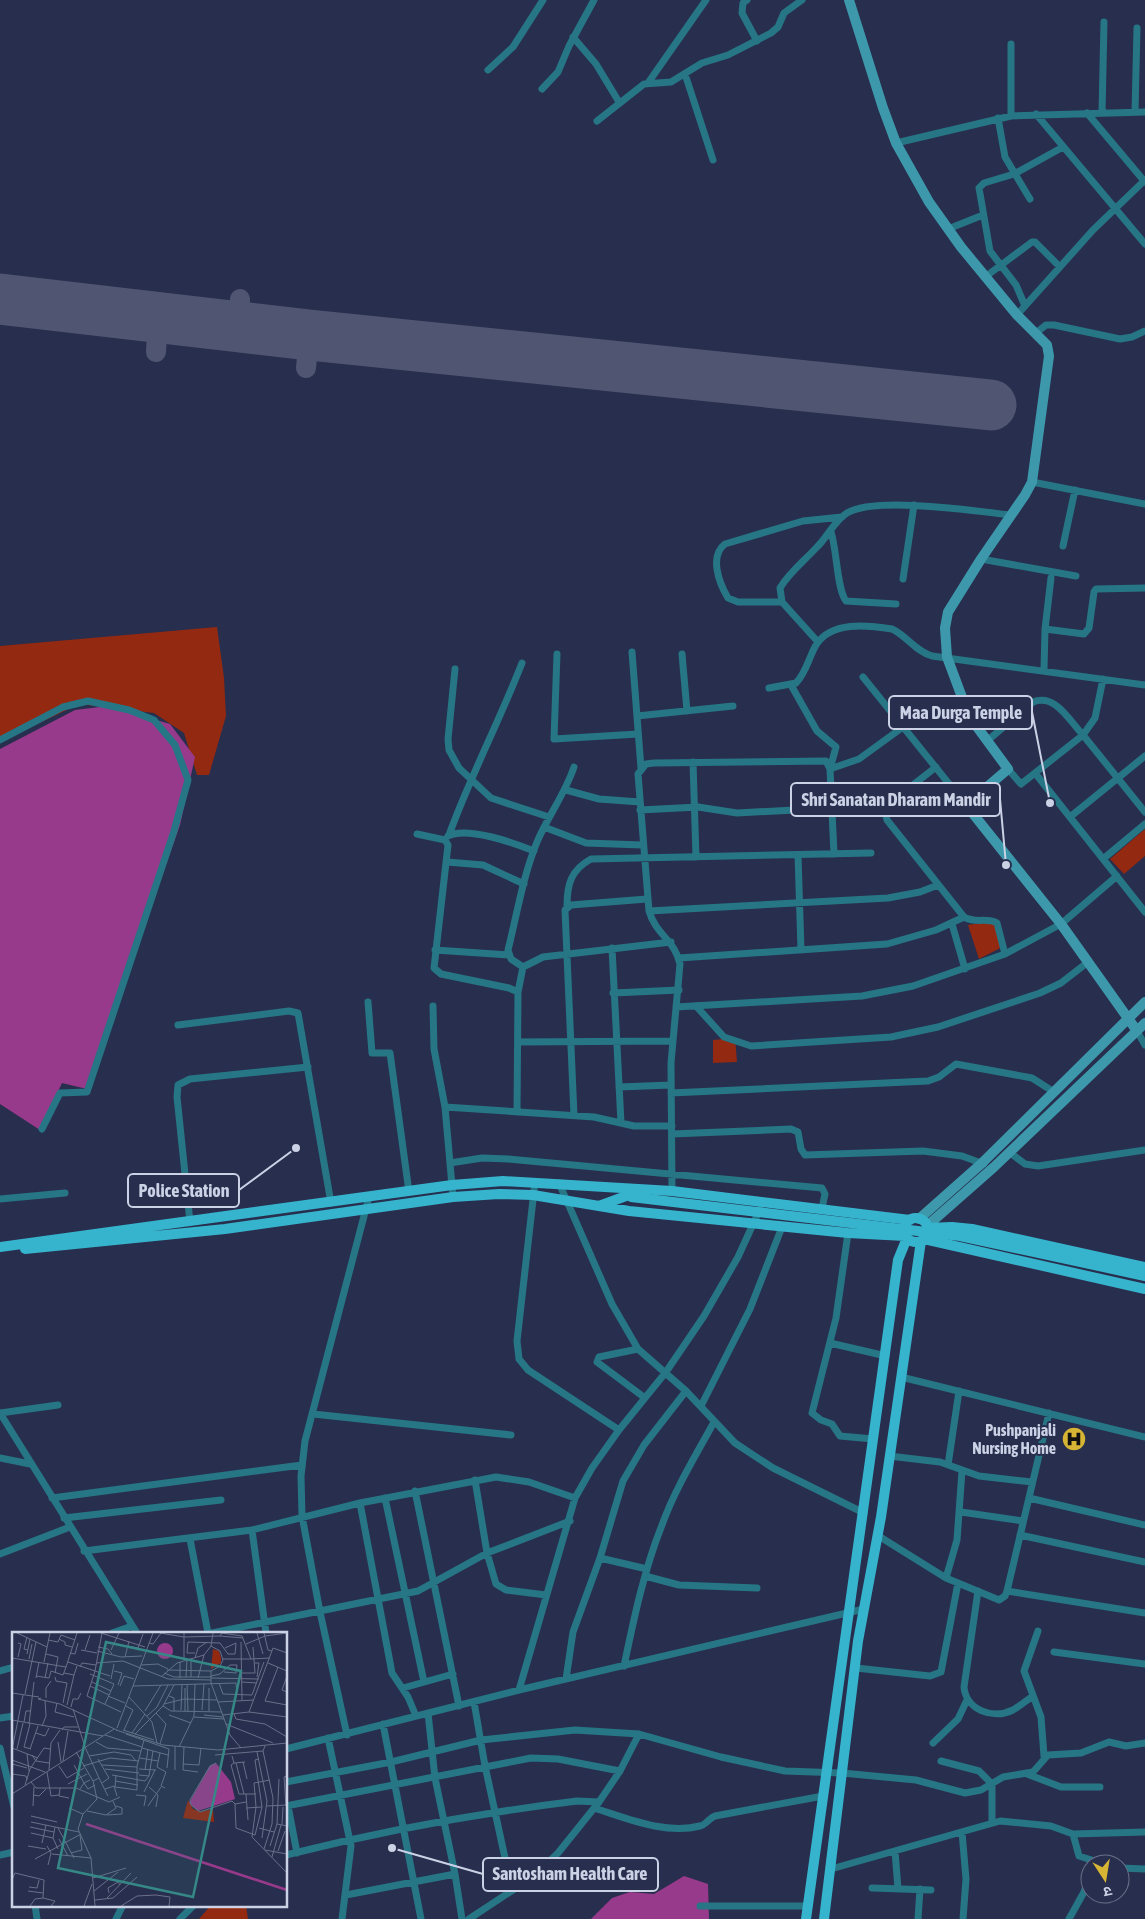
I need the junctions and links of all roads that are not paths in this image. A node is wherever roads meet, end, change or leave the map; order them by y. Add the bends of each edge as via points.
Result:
1 (543, 0) edge
2 (594, 0) edge
3 (706, 0) edge
4 (747, 0) edge
5 (802, 0) edge
6 (849, 0) edge
7 (1104, 22) dead end
8 (1137, 28) dead end
9 (573, 37) junction
10 (757, 41) junction
11 (1011, 44) dead end
12 (488, 70) dead end
13 (685, 74) junction
14 (648, 82) junction
15 (542, 89) dead end
16 (619, 102) junction
17 (1135, 112) junction
18 (1145, 112) edge
19 (1087, 113) junction
20 (1102, 113) junction
21 (1036, 114) junction
22 (1011, 116) junction
23 (998, 118) junction
24 (597, 121) dead end
25 (896, 143) junction
26 (1063, 147) junction
27 (713, 160) dead end
28 (1014, 174) junction
29 (1145, 181) edge
30 (1030, 198) dead end
31 (1115, 208) junction
32 (983, 215) junction
33 (948, 229) junction
34 (1145, 244) edge
35 (999, 265) junction
36 (1060, 267) junction
37 (985, 277) junction
38 (1025, 306) junction
39 (1017, 315) junction
40 (1145, 331) edge
41 (1036, 333) junction
42 (1032, 482) junction
43 (1075, 490) junction
44 (1145, 504) edge
45 (914, 505) junction
46 (1011, 515) junction
47 (842, 517) junction
48 (831, 532) junction
49 (1063, 546) dead end
50 (981, 558) junction
51 (1076, 576) dead end
52 (1051, 578) dead end
53 (903, 579) dead end
54 (1145, 588) edge
55 (782, 602) junction
56 (896, 604) dead end
57 (1045, 629) junction
58 (818, 642) junction
59 (632, 652) dead end
60 (557, 654) dead end
61 (682, 654) dead end
62 (947, 657) junction
63 (522, 663) dead end
64 (455, 669) dead end
65 (1044, 670) junction
66 (863, 678) dead end
67 (1103, 679) junction
68 (791, 685) junction
69 (1145, 685) edge
70 (769, 688) dead end
71 (733, 706) dead end
72 (687, 711) junction
73 (637, 716) junction
74 (904, 727) junction
75 (638, 734) junction
76 (1083, 735) junction
77 (0, 740) edge
78 (987, 741) junction
79 (1145, 756) edge
80 (693, 762) junction
81 (574, 766) dead end
82 (936, 767) junction
83 (641, 768) junction
84 (830, 769) junction
85 (1008, 769) junction
86 (1036, 774) junction
87 (1118, 779) junction
88 (471, 781) junction
89 (566, 790) junction
90 (640, 802) junction
91 (966, 805) junction
92 (694, 808) junction
93 (832, 808) junction
94 (640, 810) junction
95 (1145, 812) edge
96 (549, 817) junction
97 (1070, 817) junction
98 (1145, 824) edge
99 (544, 827) junction
100 (416, 834) dead end
101 (447, 838) junction
102 (642, 845) junction
103 (534, 851) junction
104 (871, 853) dead end
105 (834, 854) junction
106 (798, 855) junction
107 (696, 857) junction
108 (643, 858) junction
109 (1103, 858) junction
110 (447, 862) junction
111 (1117, 876) junction
112 (524, 884) junction
113 (938, 885) junction
114 (647, 899) junction
115 (799, 903) junction
116 (567, 906) junction
117 (649, 911) junction
118 (1145, 912) edge
119 (964, 917) junction
120 (952, 924) junction
121 (1061, 924) junction
122 (672, 942) junction
123 (612, 948) junction
124 (435, 950) junction
125 (801, 950) junction
126 (568, 953) junction
127 (1006, 954) junction
128 (509, 955) junction
129 (679, 958) junction
130 (1088, 962) junction
131 (523, 967) junction
132 (965, 969) junction
133 (679, 990) junction
134 (518, 992) junction
135 (613, 993) junction
136 (368, 1002) dead end
137 (1145, 1002) edge
138 (433, 1006) dead end
139 (696, 1006) junction
140 (676, 1008) junction
141 (1129, 1019) junction
142 (178, 1025) dead end
143 (1141, 1027) edge
144 (672, 1040) junction
145 (518, 1042) junction
146 (570, 1042) junction
147 (616, 1042) junction
148 (1145, 1045) edge
149 (308, 1067) junction
150 (619, 1087) junction
151 (671, 1089) junction
152 (1054, 1092) junction
153 (445, 1107) junction
154 (517, 1112) junction
155 (574, 1116) junction
156 (621, 1123) junction
157 (672, 1126) junction
158 (42, 1130) dead end
159 (672, 1134) junction
160 (1145, 1150) edge
161 (1010, 1152) junction
162 (450, 1163) junction
163 (981, 1164) junction
164 (994, 1167) junction
165 (672, 1173) junction
166 (535, 1182) junction
167 (559, 1183) junction
168 (452, 1185) junction
169 (597, 1186) junction
170 (672, 1191) junction
171 (409, 1192) junction
172 (65, 1193) dead end
173 (533, 1196) junction
174 (629, 1196) junction
175 (368, 1197) junction
176 (453, 1197) junction
177 (0, 1199) edge
178 (567, 1201) junction
179 (763, 1201) junction
180 (331, 1203) junction
181 (598, 1206) junction
182 (366, 1208) junction
183 (822, 1208) junction
184 (292, 1214) junction
185 (190, 1222) junction
186 (753, 1223) junction
187 (921, 1223) junction
188 (782, 1227) junction
189 (848, 1233) junction
190 (906, 1237) junction
191 (922, 1240) junction
192 (0, 1247) edge
193 (0, 1253) edge
194 (1145, 1267) edge
195 (1145, 1276) edge
196 (1145, 1289) edge
197 (830, 1343) junction
198 (638, 1349) junction
199 (886, 1356) junction
200 (666, 1372) junction
201 (901, 1377) junction
202 (686, 1391) junction
203 (959, 1392) junction
204 (645, 1398) junction
205 (58, 1405) dead end
206 (701, 1406) junction
207 (0, 1413) edge
208 (1049, 1413) junction
209 (313, 1414) junction
210 (714, 1422) junction
211 (619, 1430) junction
212 (511, 1435) dead end
213 (1145, 1437) edge
214 (873, 1438) junction
215 (889, 1456) junction
216 (0, 1458) edge
217 (30, 1464) junction
218 (302, 1465) junction
219 (948, 1465) junction
220 (962, 1471) junction
221 (475, 1480) junction
222 (1032, 1482) junction
223 (415, 1492) junction
224 (52, 1498) junction
225 (385, 1498) junction
226 (575, 1498) junction
227 (1029, 1498) junction
228 (221, 1500) dead end
229 (360, 1503) junction
230 (960, 1512) junction
231 (864, 1513) junction
232 (302, 1516) junction
233 (64, 1518) junction
234 (570, 1520) junction
235 (1023, 1521) junction
236 (1145, 1525) edge
237 (70, 1527) junction
238 (252, 1530) junction
239 (1020, 1534) junction
240 (877, 1535) junction
241 (190, 1539) junction
242 (84, 1551) junction
243 (487, 1553) junction
244 (0, 1554) edge
245 (600, 1558) junction
246 (1145, 1562) edge
247 (646, 1572) junction
248 (946, 1578) junction
249 (434, 1582) junction
250 (958, 1583) junction
251 (757, 1588) dead end
252 (978, 1591) junction
253 (1007, 1591) junction
254 (407, 1593) junction
255 (546, 1595) junction
256 (378, 1598) junction
257 (864, 1609) junction
258 (850, 1611) junction
259 (320, 1612) junction
260 (1145, 1613) edge
261 (265, 1623) junction
262 (132, 1626) junction
263 (1038, 1631) dead end
264 (115, 1632) edge
265 (136, 1632) edge
266 (208, 1632) edge
267 (217, 1632) edge
268 (266, 1632) edge
269 (1054, 1652) dead end
270 (1145, 1664) edge
271 (624, 1666) junction
272 (856, 1668) junction
273 (453, 1674) junction
274 (566, 1679) junction
275 (424, 1682) junction
276 (402, 1688) junction
277 (519, 1690) junction
278 (1033, 1696) junction
279 (967, 1700) junction
280 (474, 1702) junction
281 (459, 1706) junction
282 (428, 1713) junction
283 (416, 1716) junction
284 (383, 1724) junction
285 (638, 1734) junction
286 (347, 1735) junction
287 (328, 1738) junction
288 (481, 1740) junction
289 (933, 1743) dead end
290 (1145, 1743) edge
291 (0, 1748) edge
292 (288, 1748) edge
293 (433, 1752) junction
294 (1044, 1756) junction
295 (941, 1761) dead end
296 (391, 1762) junction
297 (485, 1766) junction
298 (620, 1770) junction
299 (336, 1772) junction
300 (826, 1773) junction
301 (842, 1773) junction
302 (1027, 1774) junction
303 (435, 1778) junction
304 (288, 1782) edge
305 (396, 1784) junction
306 (992, 1784) junction
307 (1100, 1787) dead end
308 (340, 1796) junction
309 (823, 1796) junction
310 (12, 1799) edge
311 (596, 1805) junction
312 (288, 1806) edge
313 (288, 1811) edge
314 (496, 1813) junction
315 (443, 1821) junction
316 (992, 1823) junction
317 (403, 1829) junction
318 (962, 1832) junction
319 (1145, 1832) edge
320 (1073, 1834) junction
321 (349, 1839) junction
322 (895, 1851) junction
323 (297, 1852) junction
324 (288, 1854) edge
325 (1080, 1856) edge
326 (1130, 1868) edge
327 (1145, 1868) edge
328 (831, 1869) junction
329 (456, 1874) junction
330 (414, 1883) junction
331 (872, 1888) dead end
332 (898, 1888) junction
333 (920, 1889) junction
334 (512, 1890) junction
335 (931, 1890) dead end
336 (346, 1895) junction
337 (1080, 1899) edge
338 (35, 1906) edge
339 (122, 1906) edge
340 (193, 1906) edge
341 (700, 1906) dead end
342 (808, 1906) junction
343 (483, 1910) junction
344 (37, 1919) edge
345 (116, 1919) edge
346 (180, 1919) edge
347 (342, 1919) edge
348 (422, 1919) edge
349 (462, 1919) edge
350 (469, 1919) edge
351 (485, 1919) edge
352 (806, 1919) edge
353 (824, 1919) edge
354 (918, 1919) edge
355 (963, 1919) edge
356 (1069, 1919) edge

1 - 12 street via 513,47
2 - 9 street
3 - 14 street
4 - 10 street via 742,13
5 - 10 street via 784,13 775,30
6 - 25 street
7 - 20 street
8 - 17 street
9 - 15 street via 558,72
9 - 16 street via 596,64
10 - 13 street via 702,63
11 - 22 street
13 - 14 street via 671,82
13 - 27 street
14 - 16 street
16 - 24 street
17 - 18 street
17 - 20 street
19 - 20 street
19 - 21 street
19 - 29 street
21 - 22 street
21 - 26 street
22 - 23 street
23 - 25 street
23 - 28 street via 1003,151
25 - 33 street
26 - 28 street
26 - 31 street
28 - 30 street
28 - 32 street via 981,185 978,192
29 - 31 street
31 - 34 street
31 - 36 street
32 - 33 street
32 - 35 street via 990,251
33 - 37 street
35 - 36 street via 1035,242
35 - 37 street
35 - 38 street via 1016,285
36 - 38 street
37 - 39 street
38 - 39 street
39 - 41 street
40 - 41 street via 1120,339 1046,325
41 - 42 street via 1046,345 1049,356
42 - 43 street
42 - 46 street
43 - 44 street
43 - 49 street
45 - 46 street
45 - 47 street via 856,509
45 - 53 street
46 - 50 street
47 - 48 street
47 - 55 street via 803,521 725,544 719,549 716,562 728,598 738,602
48 - 55 street via 784,581 780,588
48 - 56 street via 841,593 846,601
50 - 51 street
50 - 62 street via 948,612 944,628
52 - 57 street
54 - 57 street via 1096,589 1089,628 1084,634
55 - 58 street
57 - 65 street
58 - 62 street via 838,628 884,628 898,632 917,650
58 - 68 street via 800,679
59 - 73 street
60 - 75 street via 554,739
61 - 72 street
62 - 65 street
62 - 78 street via 969,716
63 - 88 street
64 - 88 street via 449,750
65 - 67 street
66 - 74 street
67 - 69 street
67 - 76 street via 1095,718
68 - 70 street
68 - 84 street via 817,731 836,747
71 - 72 street
72 - 73 street
73 - 75 street
74 - 82 street
74 - 84 street via 859,759
75 - 83 street
76 - 78 street via 1054,702 1040,699 1032,702
76 - 86 street
76 - 87 street
77 - 158 street via 63,707 88,701 154,720 175,744 188,780 87,1092 60,1093
78 - 85 street
79 - 87 street
80 - 83 street via 654,763
80 - 84 street via 821,760 829,764
80 - 92 street
81 - 89 street
82 - 91 street
82 - 113 street via 886,806 885,812 887,820
83 - 90 street via 638,774
84 - 93 street
85 - 86 street via 1021,784
85 - 91 street
86 - 97 street
87 - 95 street
87 - 97 street
88 - 96 street via 500,802
88 - 101 street
89 - 90 street via 599,799
89 - 96 street
90 - 94 street
91 - 121 street
92 - 93 street via 737,813
92 - 94 street
92 - 107 street
93 - 105 street
94 - 102 street
96 - 99 street
97 - 109 street
98 - 109 street
99 - 102 street via 586,843
99 - 103 street
100 - 101 street
101 - 103 street via 463,833 490,837
101 - 110 street
102 - 108 street
103 - 112 street
104 - 105 street
105 - 106 street
106 - 107 street
106 - 115 street
107 - 108 street
108 - 114 street
108 - 116 street via 590,859 580,864 569,883
109 - 111 street
110 - 112 street via 483,866
110 - 124 street
111 - 118 street
111 - 121 street
112 - 128 street
113 - 115 street via 888,898
113 - 119 street
114 - 116 street
114 - 117 street
115 - 117 street
115 - 125 street
116 - 126 street
117 - 122 street via 657,930
119 - 120 street
119 - 127 street via 969,921 992,920 997,923
120 - 125 street via 887,944
120 - 132 street
121 - 127 street
121 - 130 street
122 - 123 street
122 - 129 street
123 - 126 street
123 - 135 street
124 - 128 street
124 - 134 street via 433,963 436,972
125 - 129 street
126 - 131 street via 543,958
126 - 146 street
127 - 132 street
128 - 131 street
129 - 133 street
130 - 139 street via 1061,983 1040,993 938,1027 891,1037 751,1046 724,1037
130 - 141 street
131 - 134 street
132 - 139 street via 913,986 862,996
133 - 135 street
133 - 140 street
134 - 145 street
135 - 147 street
136 - 171 street via 372,1053 390,1052
137 - 141 street
138 - 153 street via 434,1049
139 - 140 street
140 - 144 street
141 - 143 street
141 - 152 street
142 - 149 street via 295,1011 300,1018
143 - 148 street
143 - 161 street
144 - 147 street
144 - 151 street
145 - 146 street
145 - 154 street
146 - 147 street
146 - 155 street
147 - 150 street
149 - 180 street
149 - 185 street via 190,1079 178,1085
150 - 151 street
150 - 156 street
151 - 152 street via 928,1081 956,1064 1032,1078
151 - 157 street
152 - 163 street
153 - 154 street
153 - 162 street
154 - 155 street
155 - 156 street
156 - 157 street
157 - 159 street
159 - 163 street via 791,1128 798,1132 805,1155 923,1151 962,1156
159 - 165 street
160 - 161 street via 1038,1166 1025,1164
161 - 164 street
162 - 165 street via 482,1158 508,1159
162 - 168 street
163 - 164 street
163 - 187 street
164 - 187 street
165 - 170 street
165 - 183 street via 822,1188 825,1194
166 - 167 main road
166 - 168 main road
166 - 173 street
167 - 169 main road
167 - 178 street
168 - 171 main road
168 - 176 street
169 - 170 main road
169 - 174 main road
170 - 179 main road
171 - 175 main road
172 - 177 street
173 - 176 main road
173 - 178 main road
173 - 211 street via 517,1341 519,1359 528,1370
174 - 181 main road
174 - 195 main road, bridge via 960,1236
175 - 180 main road
175 - 182 street
176 - 182 main road
178 - 181 main road
178 - 198 street via 612,1304
179 - 183 main road
179 - 186 street
180 - 184 main road
181 - 186 main road
182 - 184 main road
182 - 209 street
183 - 187 main road
184 - 185 main road
184 - 193 main road via 225,1230
185 - 192 main road
186 - 188 main road
186 - 200 street via 724,1283
187 - 190 main road via 904,1227
187 - 191 main road
187 - 194 main road via 972,1229
188 - 189 main road
188 - 206 street via 750,1309
189 - 190 main road
189 - 197 street
190 - 191 main road via 915,1242
190 - 199 main road via 898,1260
191 - 196 main road
191 - 201 main road
197 - 199 street
197 - 214 street via 812,1413 835,1426 840,1436
198 - 200 street
198 - 204 street via 599,1357 597,1362
199 - 214 main road
200 - 202 street
200 - 204 street
201 - 203 street
201 - 215 main road
202 - 206 street
202 - 245 street via 644,1445 623,1481
203 - 208 street
203 - 219 street
204 - 211 street
205 - 207 street
206 - 210 street
207 - 217 street
208 - 213 street
208 - 222 street
209 - 212 street
209 - 218 street
210 - 231 street via 735,1443 773,1468
210 - 247 street via 662,1523
211 - 226 street
214 - 231 main road
215 - 219 street
215 - 240 main road
216 - 217 street
217 - 224 street
218 - 224 street
218 - 232 street
219 - 220 street
220 - 222 street
220 - 230 street
221 - 223 street
221 - 226 street via 510,1477
221 - 243 street
222 - 227 street
223 - 225 street
223 - 249 street
224 - 233 street
225 - 229 street
225 - 254 street
226 - 234 street
227 - 235 street
227 - 236 street
228 - 233 street
229 - 232 street
229 - 256 street
230 - 235 street
230 - 248 street via 956,1546
231 - 258 main road
232 - 238 street
232 - 259 street
233 - 237 street
234 - 243 street
234 - 255 street
235 - 239 street
237 - 242 street
237 - 244 street
238 - 241 street
238 - 261 street
239 - 246 street
239 - 253 street
240 - 248 street
240 - 257 main road
241 - 242 street
241 - 266 street
242 - 262 street
243 - 249 street
243 - 255 street via 493,1580 500,1588
245 - 247 street
245 - 274 street via 573,1632
247 - 251 street via 679,1585
247 - 271 street
248 - 250 street
249 - 254 street via 427,1588
249 - 273 street
250 - 252 street
250 - 272 street via 941,1672 930,1676
252 - 253 street via 999,1600
252 - 279 street via 964,1687
253 - 260 street
254 - 256 street
254 - 275 street
255 - 277 street
256 - 259 street
256 - 276 street via 392,1673
257 - 258 street
257 - 272 main road
258 - 271 street
258 - 300 main road
259 - 261 street
259 - 286 street
261 - 267 street
261 - 268 street
262 - 264 street
262 - 265 street
263 - 278 street via 1024,1671
269 - 270 street
271 - 274 street
272 - 301 main road
273 - 275 street
273 - 281 street
274 - 277 street
275 - 276 street
276 - 283 street
277 - 280 street
278 - 279 street via 1013,1710 994,1714 974,1707
278 - 294 street via 1041,1717
279 - 289 street via 958,1719
280 - 281 street
280 - 288 street
281 - 282 street
282 - 283 street
282 - 293 street
283 - 284 street
284 - 286 street
284 - 296 street
285 - 288 street via 575,1730
285 - 298 street
285 - 300 street via 764,1767
286 - 287 street
287 - 292 street
287 - 299 street
288 - 293 street
288 - 297 street
290 - 294 street via 1126,1746 1109,1742 1081,1753
291 - 310 street
293 - 296 street
293 - 303 street
294 - 302 street
295 - 306 street via 979,1771
296 - 299 street
296 - 305 street
297 - 298 street via 531,1758 558,1759
297 - 303 street
297 - 314 street
298 - 311 street
299 - 304 street
299 - 308 street
300 - 301 street
300 - 309 main road
301 - 306 street via 916,1780 966,1793
301 - 328 main road
302 - 306 street via 1004,1777
302 - 307 street via 1061,1787
303 - 305 street
303 - 315 street
305 - 308 street
305 - 317 street
306 - 316 street
308 - 312 street
308 - 321 street
309 - 311 street via 715,1816 703,1825 687,1828 654,1826
309 - 342 main road
311 - 314 street via 577,1801
311 - 334 street via 558,1853 534,1876
313 - 323 street
314 - 315 street
314 - 334 street
315 - 317 street
315 - 329 street
316 - 318 street
316 - 320 street via 1008,1821 1051,1826
317 - 321 street
317 - 330 street
318 - 322 street
318 - 355 street via 966,1879
319 - 320 street
320 - 325 street
321 - 323 street
321 - 336 street
322 - 328 street
322 - 332 street
323 - 324 street
326 - 327 street
328 - 353 main road
329 - 330 street
329 - 349 street
330 - 336 street
330 - 348 street
331 - 332 street
332 - 333 street
333 - 335 street
333 - 354 street
334 - 343 street
336 - 347 street
337 - 356 street
338 - 344 street
339 - 345 street
340 - 346 street
341 - 342 street
342 - 352 main road
343 - 350 street
343 - 351 street

